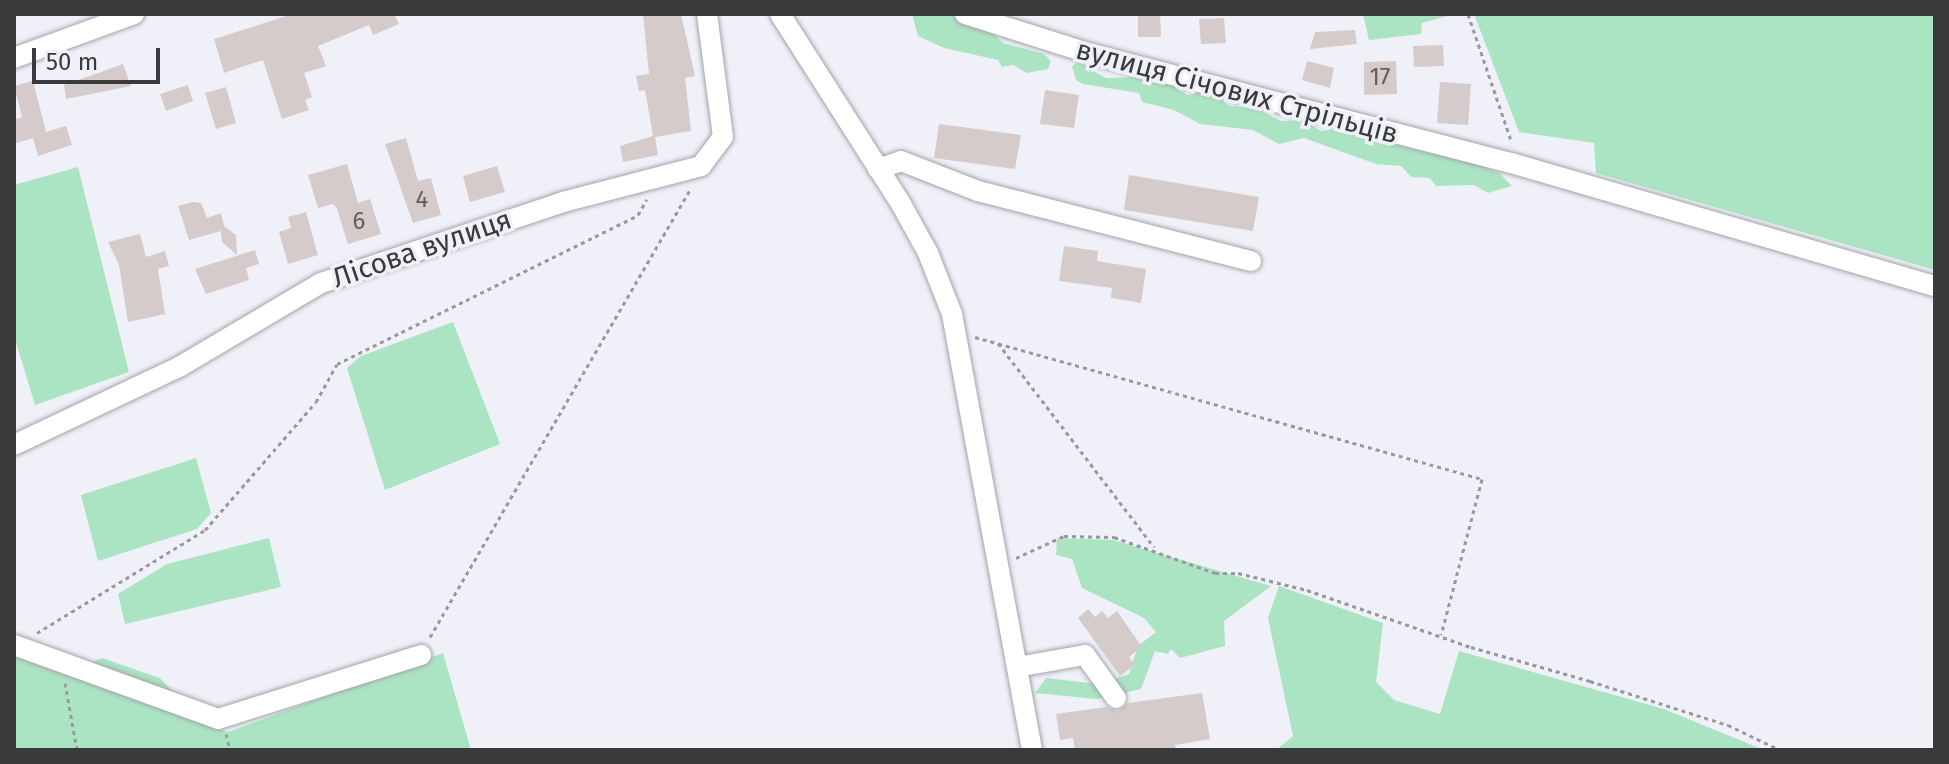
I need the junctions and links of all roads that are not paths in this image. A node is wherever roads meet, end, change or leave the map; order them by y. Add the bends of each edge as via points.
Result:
1 (134, 14) edge
2 (707, 14) edge
3 (780, 14) edge
4 (965, 14) edge
5 (14, 58) edge
6 (878, 169) junction
7 (1251, 261) dead end
8 (1935, 286) edge
9 (14, 445) edge
10 (15, 646) edge
11 (421, 655) road end
12 (1017, 667) junction
13 (1116, 698) dead end
14 (1032, 750) edge

1 - 5 street
2 - 9 street, Лісова вулиця via 723,137 713,156 697,168 563,202 321,283 179,367
3 - 6 street
4 - 8 street, вулиця Січових Стрільців
6 - 7 street via 901,161 978,191
6 - 12 street via 928,253 956,332
10 - 11 street via 218,719
12 - 13 street via 1085,655
12 - 14 street

